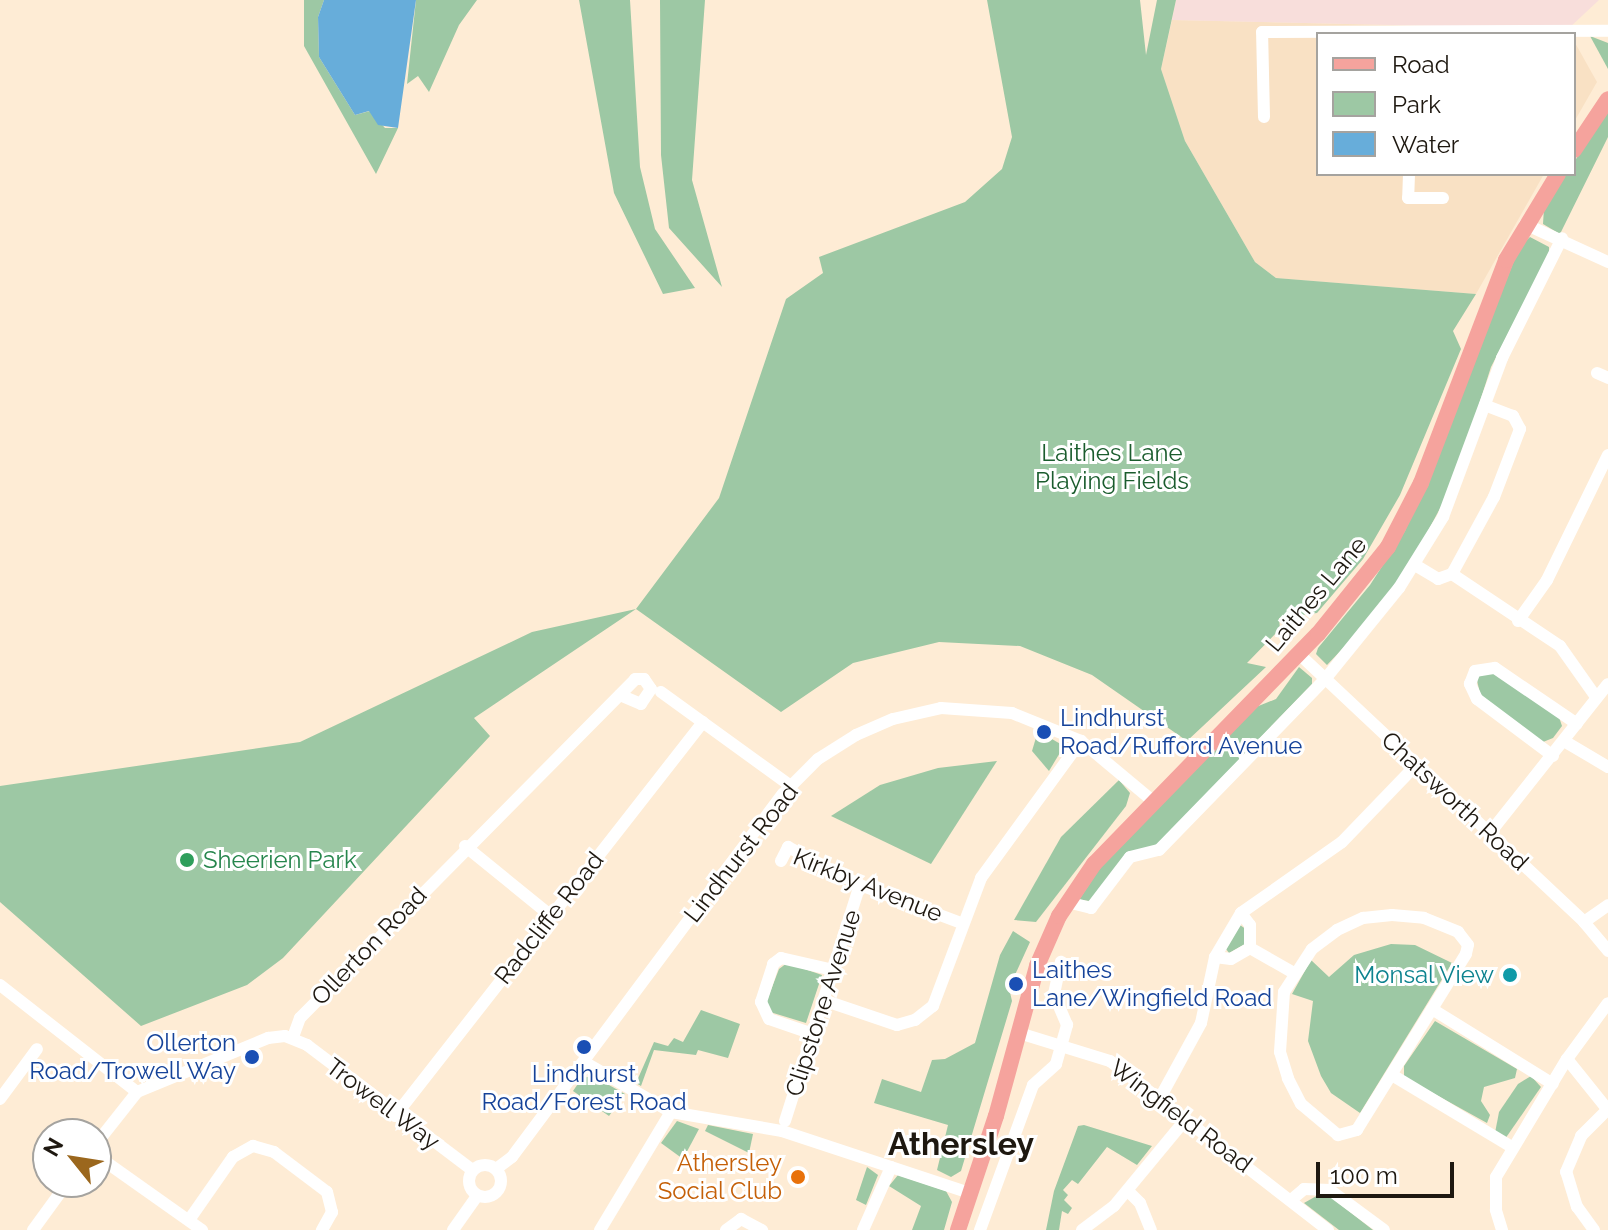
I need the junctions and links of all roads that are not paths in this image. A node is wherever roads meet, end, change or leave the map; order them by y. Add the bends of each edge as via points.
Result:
1 (1608, 31) edge
2 (1316, 32) edge
3 (1510, 32) edge
4 (1608, 99) edge
5 (1264, 117) dead end
6 (1576, 147) edge
7 (1409, 176) edge
8 (1557, 176) edge
9 (1443, 198) dead end
10 (1525, 224) junction
11 (1562, 238) junction
12 (1608, 262) edge
13 (1485, 405) junction
14 (1608, 455) edge
15 (1415, 565) junction
16 (1452, 574) junction
17 (1518, 621) junction
18 (1299, 654) junction
19 (1326, 678) junction
20 (1608, 684) edge
21 (661, 692) dead end
22 (620, 695) dead end
23 (1596, 697) junction
24 (703, 722) junction
25 (1577, 724) junction
26 (1081, 741) junction
27 (1564, 741) junction
28 (1553, 756) junction
29 (1416, 765) junction
30 (1608, 767) edge
31 (791, 786) junction
32 (1154, 802) junction
33 (1489, 834) junction
34 (465, 846) junction
35 (781, 861) dead end
36 (860, 885) junction
37 (1067, 902) junction
38 (1608, 905) edge
39 (1241, 913) junction
40 (551, 916) junction
41 (1584, 922) junction
42 (961, 923) junction
43 (1250, 948) junction
44 (1608, 951) edge
45 (1215, 957) junction
46 (1061, 962) dead end
47 (833, 970) junction
48 (1294, 973) junction
49 (0, 985) edge
50 (823, 1000) junction
51 (1608, 1003) edge
52 (1432, 1009) junction
53 (1019, 1033) junction
54 (813, 1034) junction
55 (293, 1037) junction
56 (1062, 1044) junction
57 (37, 1049) dead end
58 (1567, 1059) junction
59 (584, 1062) junction
60 (1392, 1075) junction
61 (1553, 1084) junction
62 (137, 1092) junction
63 (1160, 1098) junction
64 (0, 1099) edge
65 (1608, 1110) edge
66 (671, 1112) junction
67 (395, 1116) junction
68 (1186, 1119) junction
69 (785, 1121) dead end
70 (112, 1124) edge
71 (1512, 1147) junction
72 (112, 1166) edge
73 (891, 1167) junction
74 (496, 1169) junction
75 (472, 1170) junction
76 (1128, 1191) junction
77 (970, 1193) junction
78 (477, 1196) junction
79 (56, 1198) edge
80 (1291, 1200) junction
81 (189, 1220) junction
82 (33, 1230) edge
83 (202, 1230) edge
84 (322, 1230) edge
85 (453, 1230) edge
86 (600, 1230) edge
87 (726, 1230) edge
88 (762, 1230) edge
89 (863, 1230) edge
90 (958, 1230) edge
91 (980, 1230) edge
92 (1082, 1230) edge
93 (1151, 1230) edge
94 (1328, 1230) edge
95 (1384, 1230) edge
96 (1502, 1230) edge
97 (1594, 1230) edge

1 - 3 street
2 - 5 street via 1262,32
4 - 6 main road
7 - 9 street via 1408,198
8 - 10 main road, Laithes Lane
10 - 11 street
10 - 18 main road, Laithes Lane via 1399,526 1370,572
11 - 12 street
11 - 13 street
13 - 15 street via 1458,483
13 - 16 street via 1513,416 1520,429 1494,497
14 - 17 street via 1547,580
15 - 16 street via 1438,579
15 - 19 street
16 - 17 street
17 - 23 street via 1560,646
18 - 19 street, Chatsworth Road
18 - 32 main road, Laithes Lane
19 - 29 street, Chatsworth Road
19 - 37 street via 1159,850 1130,857 1091,908
20 - 23 street
21 - 24 street
22 - 34 street, Ollerton Road
23 - 25 street
24 - 31 street
24 - 40 street, Radcliffe Road
25 - 27 street
25 - 28 street via 1495,668 1475,671 1470,684 1477,699
26 - 31 street, Lindhurst Road via 1012,713 941,708 893,719 856,735 818,759
26 - 32 street, Lindhurst Road
26 - 42 street via 999,849
27 - 28 street
27 - 30 street
28 - 33 street
29 - 33 street, Chatsworth Road
29 - 39 street via 1342,842
31 - 59 street, Lindhurst Road
32 - 37 main road, Laithes Lane via 1094,864
33 - 41 street, Chatsworth Road
34 - 40 street
34 - 55 street, Ollerton Road via 300,1018
35 - 36 street, Kirkby Avenue via 788,847
36 - 42 street, Kirkby Avenue
36 - 47 street, Clipstone Avenue
37 - 53 main road, Laithes Lane via 1043,949
38 - 41 street
39 - 43 street via 1250,925
39 - 45 street
40 - 67 street, Radcliffe Road
41 - 44 street, Chatsworth Road
42 - 50 street via 933,1006 915,1020 897,1025
43 - 45 street via 1231,959
43 - 48 street
45 - 63 street via 1201,1023
46 - 56 street via 1054,994 1067,1016
47 - 50 street, Clipstone Avenue
47 - 54 street via 781,958 773,964 761,1002 769,1019
48 - 52 street via 1312,949 1363,918 1424,918 1458,932 1468,945
48 - 60 street via 1279,1021 1280,1052 1301,1104 1338,1135 1349,1135
49 - 62 street
50 - 54 street, Clipstone Avenue
51 - 58 street
52 - 60 street
52 - 61 street
53 - 56 street, Wingfield Road
53 - 77 main road, Laithes Lane
54 - 69 street, Clipstone Avenue
55 - 62 street via 268,1038
55 - 67 street, Trowell Way
56 - 63 street, Wingfield Road via 1110,1061
56 - 91 street via 1053,1070 1033,1085
57 - 64 street
58 - 61 street
58 - 65 street
59 - 66 street
59 - 74 street, Lindhurst Road via 512,1157
60 - 71 street
61 - 71 street
62 - 70 street
63 - 68 street, Wingfield Road
65 - 97 street via 1581,1136 1566,1172 1577,1207
66 - 73 street via 782,1131
66 - 86 street
67 - 75 street, Trowell Way
68 - 76 street
68 - 80 street, Wingfield Road
71 - 96 street via 1496,1177
72 - 81 street
73 - 77 street
73 - 89 street
74 - 75 street via 484,1165
74 - 78 street, Lindhurst Road via 498,1191
75 - 78 street via 469,1185
76 - 92 street
76 - 93 street via 1140,1203
77 - 90 main road, Laithes Lane
78 - 85 street, Lindhurst Road
79 - 82 street
80 - 94 street, Wingfield Road
80 - 95 street via 1304,1189 1330,1190
81 - 83 street
81 - 84 street via 233,1157 253,1146 274,1152 327,1192 332,1212
87 - 88 street via 741,1219

